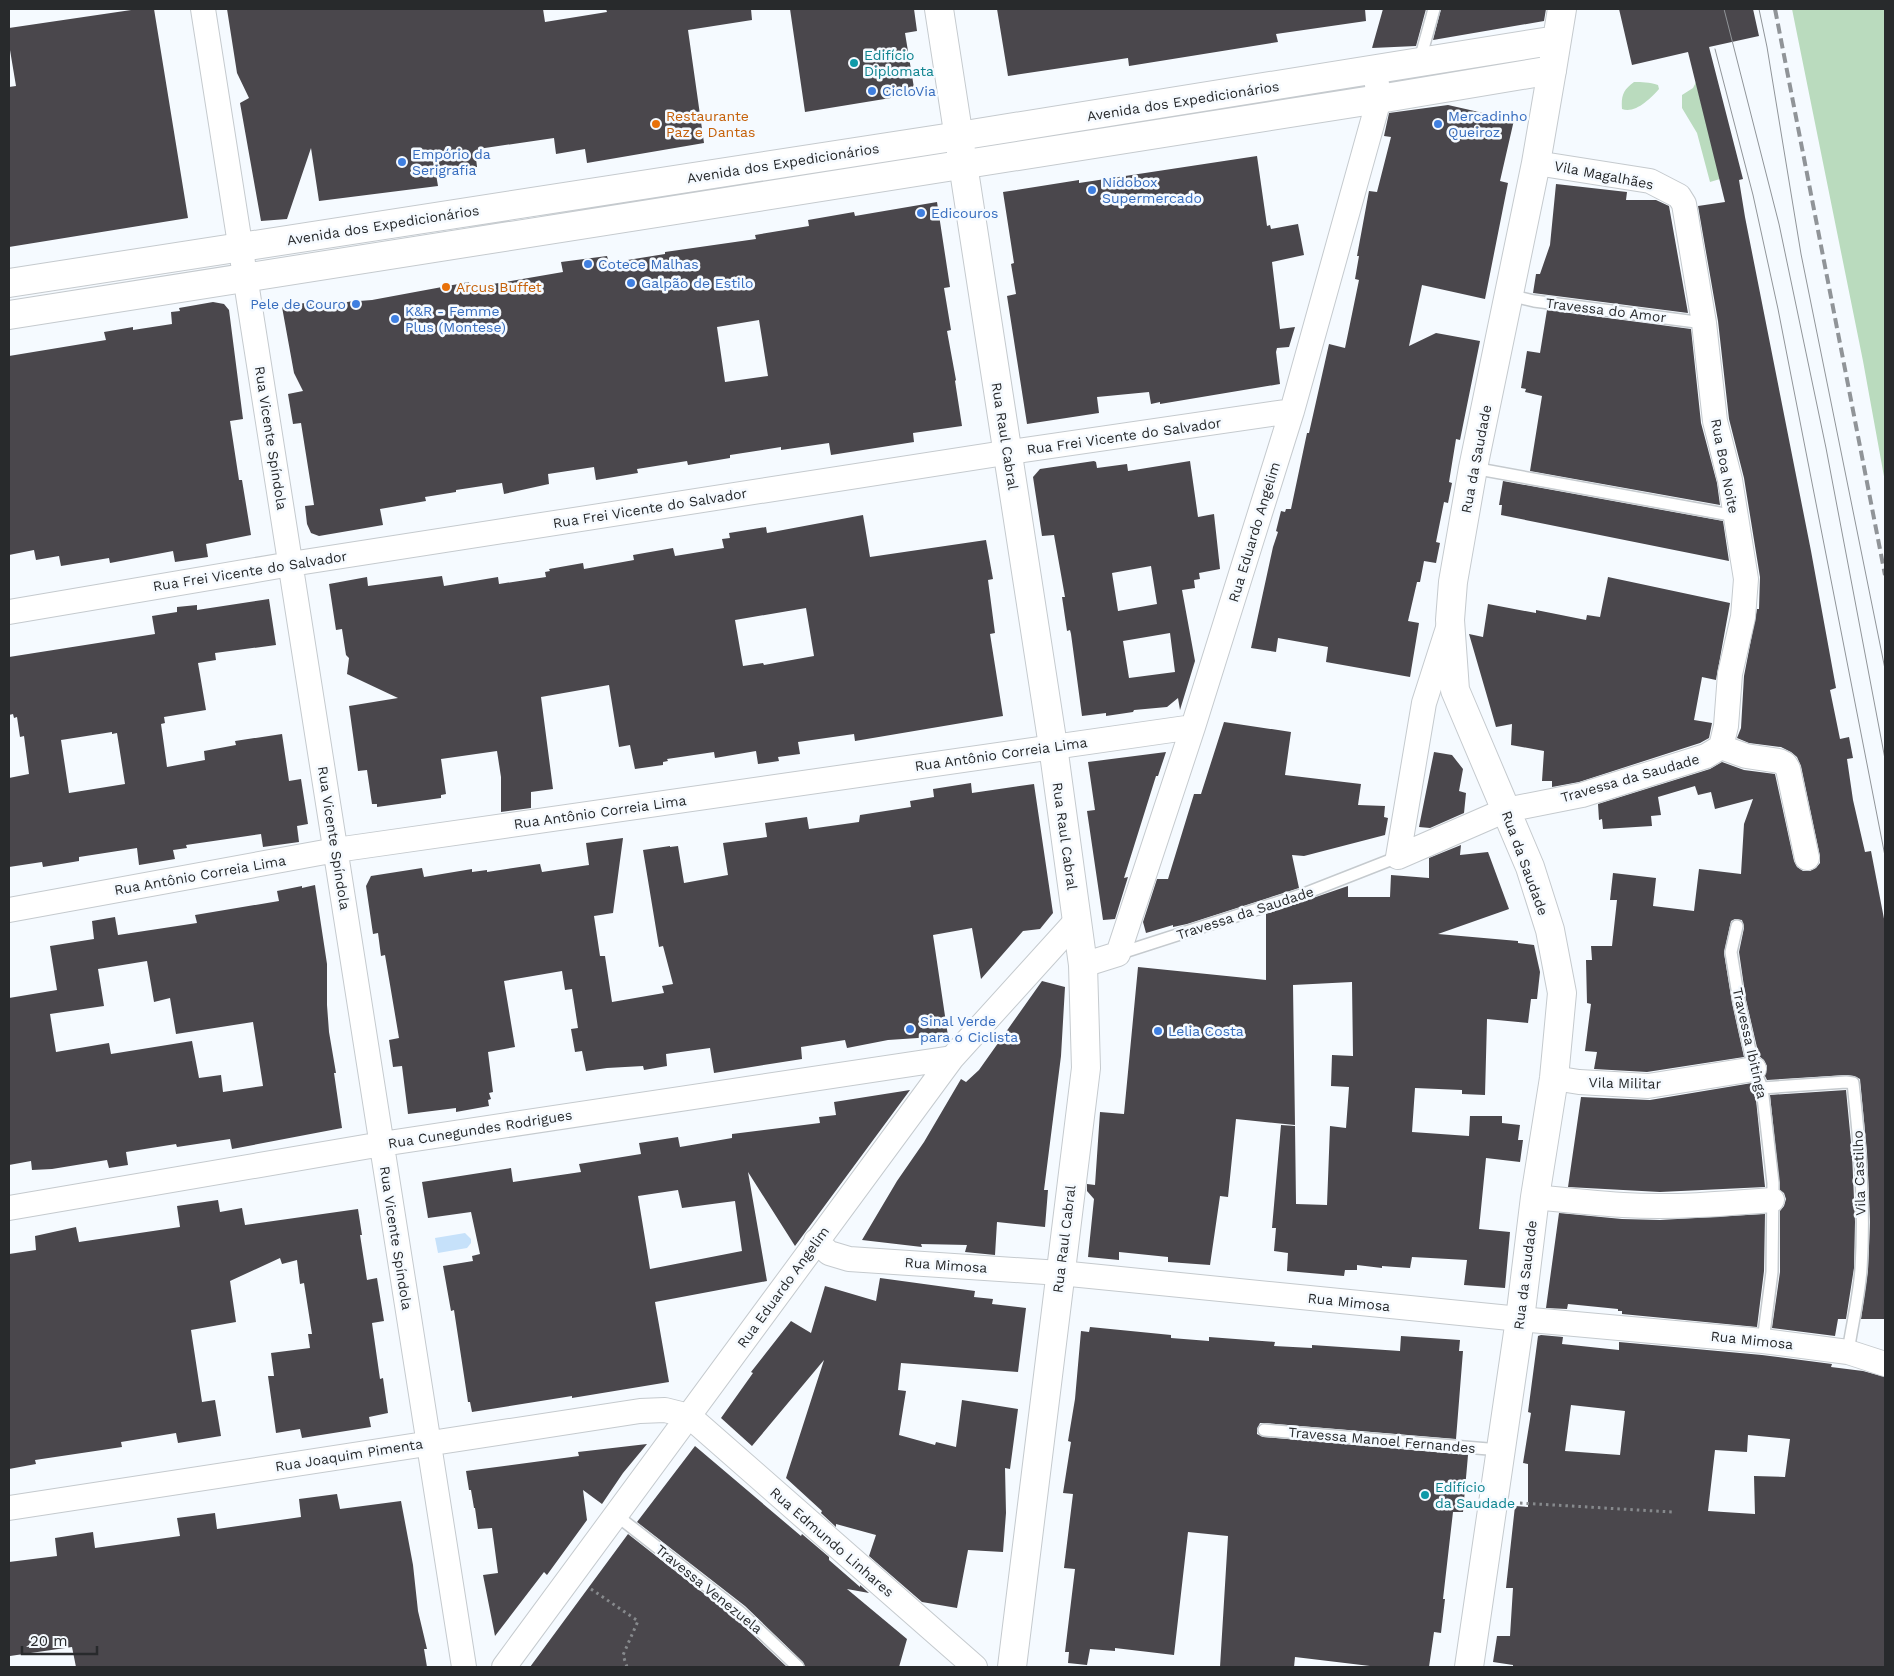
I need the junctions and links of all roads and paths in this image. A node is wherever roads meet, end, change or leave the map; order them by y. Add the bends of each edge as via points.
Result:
1 (203, 9) edge
2 (939, 9) edge
3 (1434, 9) edge
4 (1562, 9) edge
5 (1557, 40) junction
6 (1419, 63) junction
7 (1375, 70) junction
8 (1552, 70) junction
9 (1379, 99) junction
10 (959, 136) junction
11 (1536, 163) junction
12 (963, 165) junction
13 (1671, 191) joint
14 (240, 247) junction
15 (246, 278) junction
16 (9, 283) edge
17 (1509, 295) junction
18 (9, 315) edge
19 (1704, 323) junction
20 (1292, 411) junction
21 (1008, 453) junction
22 (1474, 468) junction
23 (1736, 516) junction
24 (291, 564) junction
25 (9, 612) edge
26 (1450, 620) junction
27 (1193, 727) junction
28 (1053, 746) junction
29 (1721, 747) junction
30 (1506, 810) junction
31 (336, 850) junction
32 (1398, 857) junction
33 (1807, 858) dead end
34 (9, 910) edge
35 (1077, 920) junction
36 (1737, 926) dead end
37 (1118, 954) junction
38 (1083, 965) junction
39 (952, 1058) junction
40 (1554, 1078) junction
41 (1758, 1078) junction
42 (382, 1144) junction
43 (1535, 1197) junction
44 (1772, 1200) junction
45 (9, 1208) edge
46 (816, 1241) junction
47 (1060, 1272) junction
48 (1520, 1319) junction
49 (1764, 1341) junction
50 (1848, 1352) junction
51 (1885, 1364) edge
52 (689, 1416) junction
53 (1264, 1430) dead end
54 (429, 1443) junction
55 (1500, 1450) junction
56 (1492, 1502) junction
57 (9, 1508) edge
58 (1672, 1512) dead end
59 (616, 1515) junction
60 (572, 1575) junction
61 (464, 1667) edge
62 (504, 1667) edge
63 (627, 1667) edge
64 (798, 1667) edge
65 (975, 1667) edge
66 (1012, 1667) edge
67 (1469, 1667) edge

1 - 14 street, Rua Vicente Spíndola
2 - 10 main road, Rua Raul Cabral
3 - 6 lane
4 - 5 main road, Rua da Saudade
5 - 6 main road, Avenida dos Expedicionários
5 - 8 main road, Rua da Saudade
6 - 7 main road, Avenida dos Expedicionários
7 - 9 street, Rua Eduardo Angelim
7 - 10 main road, Avenida dos Expedicionários
8 - 9 main road, Avenida dos Expedicionários
8 - 11 main road, Rua da Saudade
9 - 12 main road, Avenida dos Expedicionários
9 - 20 street, Rua Eduardo Angelim
10 - 12 main road, Rua Raul Cabral
10 - 14 main road, Avenida dos Expedicionários
11 - 13 street, Vila Magalhães via 1650,181
11 - 17 main road, Rua da Saudade
12 - 15 main road, Avenida dos Expedicionários
12 - 21 main road, Rua Raul Cabral
13 - 19 street, Rua Boa Noite via 1684,204
14 - 15 street, Rua Vicente Spíndola
14 - 16 main road, Avenida dos Expedicionários
15 - 18 main road, Avenida dos Expedicionários
15 - 24 street, Rua Vicente Spíndola
17 - 19 lane, Travessa do Amor
17 - 22 main road, Rua da Saudade
19 - 23 street, Rua Boa Noite via 1715,421
20 - 21 street, Rua Frei Vicente do Salvador
20 - 27 street, Rua Eduardo Angelim
21 - 24 street, Rua Frei Vicente do Salvador
21 - 28 main road, Rua Raul Cabral
22 - 23 lane
22 - 26 main road, Rua da Saudade via 1453,582
23 - 29 street, Rua Boa Noite via 1746,579 1743,617 1730,674
24 - 25 street, Rua Frei Vicente do Salvador
24 - 31 street, Rua Vicente Spíndola
26 - 30 main road, Rua da Saudade via 1455,690
26 - 32 street via 1424,703
27 - 28 street, Rua Antônio Correia Lima
27 - 37 street, Rua Eduardo Angelim
28 - 31 street, Rua Antônio Correia Lima
28 - 35 main road, Rua Raul Cabral
29 - 30 street, Travessa da Saudade via 1706,756 1582,795
29 - 33 street via 1785,764
30 - 32 street, Travessa da Saudade
30 - 40 main road, Rua da Saudade via 1530,867 1550,930 1562,993
31 - 34 street, Rua Antônio Correia Lima
31 - 42 street, Rua Vicente Spíndola
32 - 37 lane, Travessa da Saudade via 1300,895
35 - 38 main road, Rua Raul Cabral
35 - 39 street, Rua Eduardo Angelim
36 - 41 lane, Travessa Ibitinga via 1731,952
37 - 38 street
38 - 47 main road, Rua Raul Cabral via 1086,1068
39 - 42 street, Rua Cunegundes Rodrigues
39 - 46 street, Rua Eduardo Angelim
40 - 41 street, Vila Militar via 1648,1086
40 - 43 main road, Rua da Saudade
41 - 44 lane, Travessa Ibitinga via 1773,1183
41 - 50 lane, Vila Castilho via 1853,1084 1862,1176 1861,1270
42 - 45 street, Rua Cunegundes Rodrigues
42 - 54 street, Rua Vicente Spíndola
43 - 44 street via 1624,1205
43 - 48 main road, Rua da Saudade
44 - 49 lane, Travessa Ibitinga via 1772,1272
46 - 47 street, Rua Mimosa via 829,1253 849,1259
46 - 52 street, Rua Eduardo Angelim
47 - 48 street, Rua Mimosa
47 - 66 main road, Rua Raul Cabral
48 - 49 street, Rua Mimosa
48 - 55 main road, Rua da Saudade
49 - 50 street, Rua Mimosa
50 - 51 street, Rua Mimosa
52 - 54 street, Rua Joaquim Pimenta via 665,1410 640,1411
52 - 59 street, Rua Eduardo Angelim
52 - 65 street, Rua Edmundo Linhares
53 - 55 lane, Travessa Manoel Fernandes
54 - 57 street, Rua Joaquim Pimenta
54 - 61 street, Rua Vicente Spíndola
55 - 56 main road, Rua da Saudade
56 - 58 path
56 - 67 main road, Rua da Saudade
59 - 60 street, Rua Eduardo Angelim
59 - 64 lane, Travessa Venezuela via 740,1612
60 - 62 street, Rua Eduardo Angelim
60 - 63 path via 638,1621 623,1654

